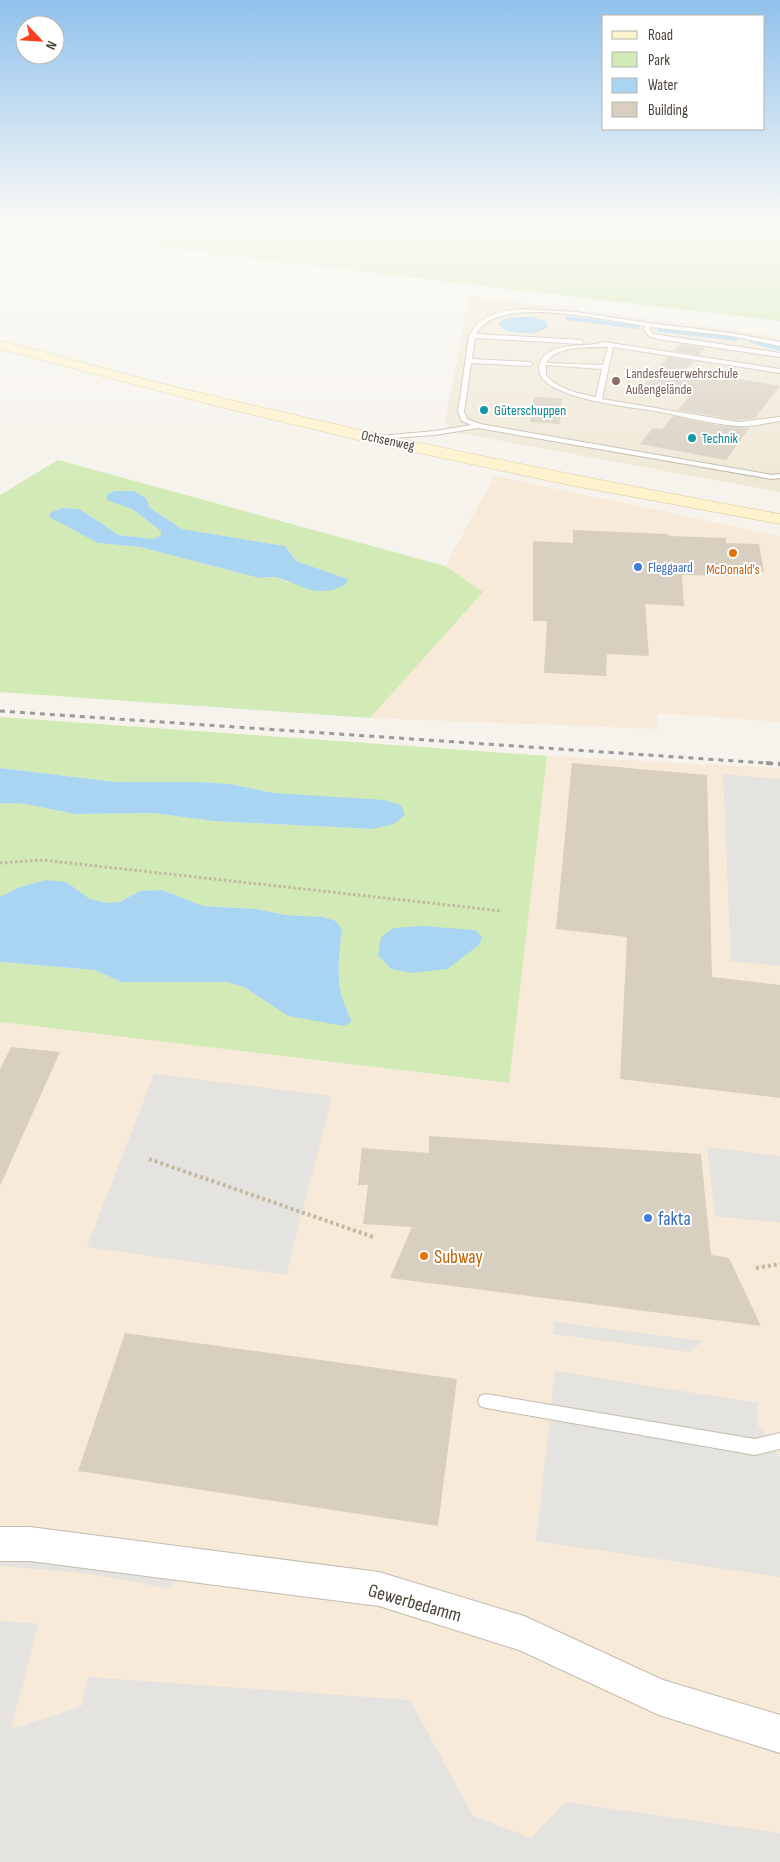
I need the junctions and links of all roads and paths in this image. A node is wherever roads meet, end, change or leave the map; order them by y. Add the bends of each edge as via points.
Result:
1 (517, 312) edge
2 (538, 312) edge
3 (648, 325) junction
4 (472, 336) junction
5 (746, 337) junction
6 (780, 344) edge
7 (0, 345) edge
8 (611, 345) junction
9 (742, 350) junction
10 (780, 354) edge
11 (468, 361) junction
12 (729, 363) junction
13 (530, 364) dead end
14 (548, 364) dead end
15 (605, 366) junction
16 (780, 371) edge
17 (599, 399) junction
18 (780, 419) edge
19 (478, 426) junction
20 (377, 438) junction
21 (780, 476) edge
22 (780, 519) edge
23 (0, 863) edge
24 (502, 911) dead end
25 (149, 1159) dead end
26 (373, 1237) dead end
27 (780, 1264) edge
28 (756, 1268) dead end
29 (486, 1401) dead end
30 (780, 1441) edge
31 (0, 1544) edge
32 (780, 1734) edge

1 - 4 lane via 486,318 477,325
2 - 3 lane
3 - 5 lane
3 - 9 lane via 651,335 658,337
4 - 8 lane
4 - 11 lane
5 - 6 lane
5 - 9 lane
7 - 20 main road, Ochsenweg via 217,402
8 - 12 lane
8 - 15 lane
8 - 17 lane via 559,350 542,361 541,369 546,380 566,390
9 - 10 lane
9 - 12 lane
11 - 13 lane
11 - 19 lane via 461,412 464,420
12 - 16 lane
14 - 15 lane
15 - 17 lane
17 - 18 lane via 740,424
19 - 20 lane via 435,434
19 - 21 lane
20 - 22 main road, Ochsenweg via 620,490
23 - 24 path via 42,860
25 - 26 path
27 - 28 path
29 - 30 lane via 755,1446
31 - 32 street, Gewerbedamm via 30,1544 379,1589 524,1634 659,1696

